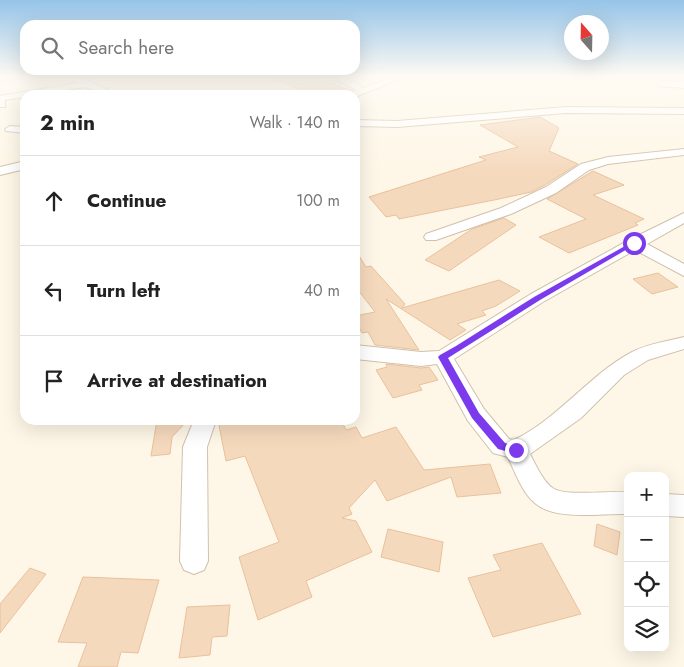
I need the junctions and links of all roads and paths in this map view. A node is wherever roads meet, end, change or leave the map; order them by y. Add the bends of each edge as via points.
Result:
1 (684, 110) edge
2 (360, 123) edge
3 (10, 129) dead end
4 (20, 130) edge
5 (684, 152) edge
6 (20, 166) edge
7 (0, 171) edge
8 (684, 217) edge
9 (431, 237) dead end
10 (634, 243) junction
11 (684, 271) edge
12 (684, 343) edge
13 (360, 353) edge
14 (443, 357) junction
15 (203, 425) edge
16 (516, 450) junction
17 (624, 502) edge
18 (669, 505) edge
19 (684, 506) edge
20 (194, 561) dead end

1 - 2 street via 566,110 406,123
3 - 4 street
5 - 9 street via 608,160 585,167 551,190 506,211
6 - 7 street
8 - 10 street
10 - 11 street
10 - 14 street
12 - 16 street via 641,355 617,370 573,412
13 - 14 street via 421,359
14 - 16 street via 476,415 502,446
15 - 20 street via 195,447
16 - 17 street via 534,484 546,498 571,504
18 - 19 street

